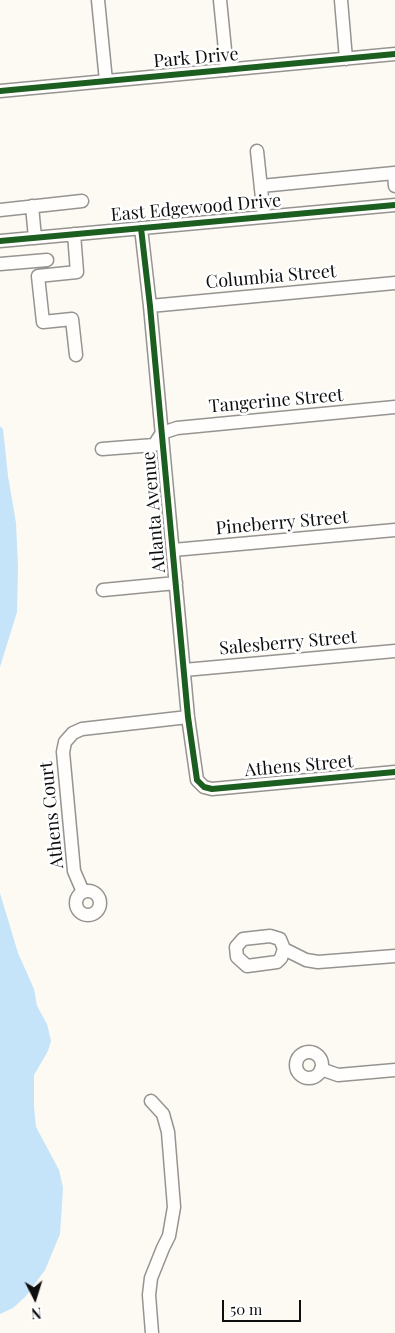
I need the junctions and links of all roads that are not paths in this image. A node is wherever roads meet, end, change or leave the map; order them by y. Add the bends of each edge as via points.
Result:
1 (98, 0) edge
2 (220, 0) edge
3 (341, 0) edge
4 (395, 54) edge
5 (346, 59) junction
6 (226, 70) junction
7 (106, 81) junction
8 (0, 91) edge
9 (257, 151) dead end
10 (261, 186) junction
11 (395, 186) edge
12 (82, 201) dead end
13 (395, 205) edge
14 (32, 206) junction
15 (0, 210) edge
16 (264, 217) junction
17 (141, 228) junction
18 (74, 234) junction
19 (36, 238) junction
20 (0, 241) edge
21 (47, 260) junction
22 (30, 262) junction
23 (0, 264) edge
24 (49, 275) junction
25 (395, 283) edge
26 (150, 306) junction
27 (76, 356) dead end
28 (395, 407) edge
29 (162, 434) junction
30 (102, 449) dead end
31 (395, 530) edge
32 (173, 550) junction
33 (176, 583) junction
34 (104, 590) dead end
35 (395, 651) edge
36 (184, 670) junction
37 (188, 717) junction
38 (395, 772) edge
39 (206, 787) joint
40 (83, 892) dead end
41 (284, 949) dead end
42 (395, 956) edge
43 (321, 1069) dead end
44 (395, 1070) edge
45 (151, 1101) dead end
46 (152, 1333) edge

1 - 7 street
2 - 6 street
3 - 5 street
4 - 5 street, Park Drive
5 - 6 street, Park Drive
6 - 7 street, Park Drive
7 - 8 street, Park Drive
9 - 10 street
10 - 11 street via 394,173
10 - 16 street
12 - 14 street
13 - 16 street, East Edgewood Drive
14 - 15 street
14 - 19 street
16 - 17 street, East Edgewood Drive
17 - 18 street, East Edgewood Drive
17 - 26 street, Atlanta Avenue
18 - 19 street, East Edgewood Drive
18 - 24 street via 77,272
19 - 20 street, East Edgewood Drive
19 - 21 street
19 - 22 street
21 - 22 street
21 - 24 street
22 - 23 street
24 - 27 street via 38,276 43,322 72,319
25 - 26 street, Columbia Street
26 - 29 street, Atlanta Avenue
28 - 29 street, Tangerine Street via 177,428
29 - 30 street, Tangerine Street via 154,445
29 - 32 street, Atlanta Avenue
31 - 32 street, Pineberry Street
32 - 33 street, Atlanta Avenue
33 - 34 street
33 - 36 street, Atlanta Avenue
35 - 36 street, Salesberry Street
36 - 37 street, Atlanta Avenue
37 - 39 street, Atlanta Avenue via 197,780
37 - 40 street, Athens Court via 82,729 65,742 63,752 74,872
38 - 39 street, Athens Street
41 - 42 street via 318,962
43 - 44 street via 338,1075
45 - 46 street via 163,1114 168,1132 174,1207 169,1236 151,1278

